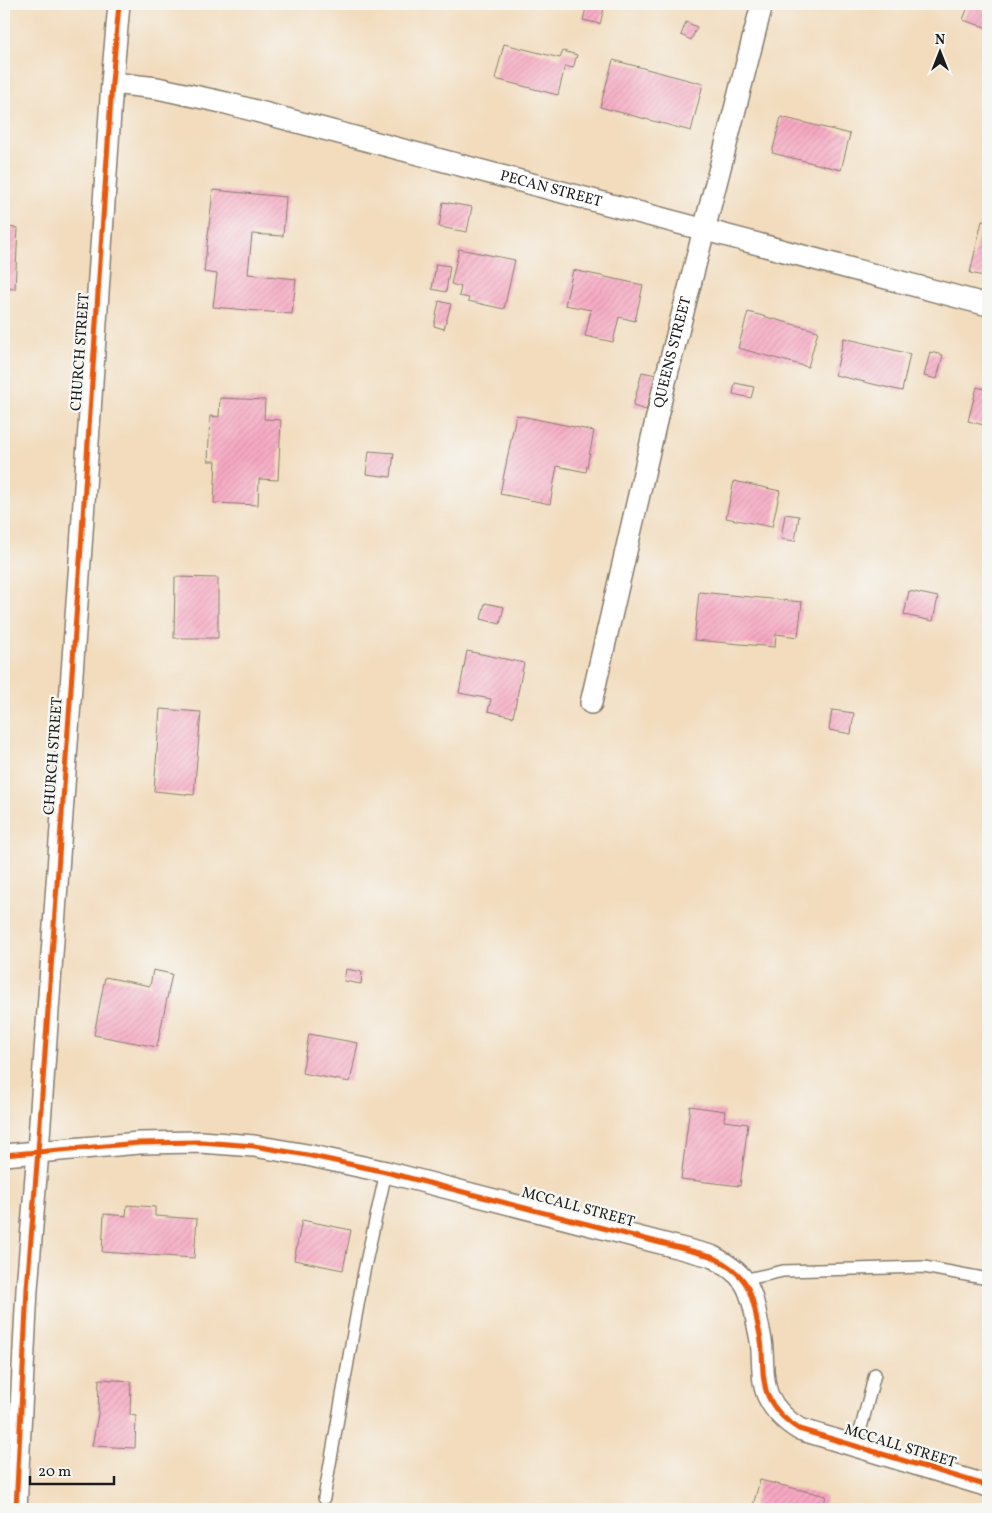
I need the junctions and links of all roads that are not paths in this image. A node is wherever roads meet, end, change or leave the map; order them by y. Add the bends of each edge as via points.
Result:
1 (119, 4) edge
2 (762, 4) edge
3 (112, 82) junction
4 (703, 231) junction
5 (988, 305) edge
6 (591, 703) dead end
7 (38, 1151) junction
8 (4, 1155) edge
9 (386, 1172) junction
10 (988, 1279) edge
11 (743, 1280) junction
12 (874, 1374) dead end
13 (856, 1447) junction
14 (988, 1486) edge
15 (324, 1498) dead end
16 (16, 1509) edge

1 - 3 street, CHURCH STREET
2 - 4 street, QUEENS STREET
3 - 4 street, PECAN STREET via 157,88 226,104
3 - 7 street, CHURCH STREET
4 - 5 street, PECAN STREET
4 - 6 street, QUEENS STREET
7 - 8 street, MCCALL STREET
7 - 9 street, MCCALL STREET via 201,1142 298,1153
7 - 16 street, CHURCH STREET via 27,1289
9 - 11 street, MCCALL STREET via 711,1256 727,1264
9 - 15 lane via 364,1270
10 - 11 lane via 924,1267 783,1271
11 - 13 street, MCCALL STREET via 753,1297 764,1380 775,1409 799,1429
12 - 13 lane
13 - 14 street, MCCALL STREET

